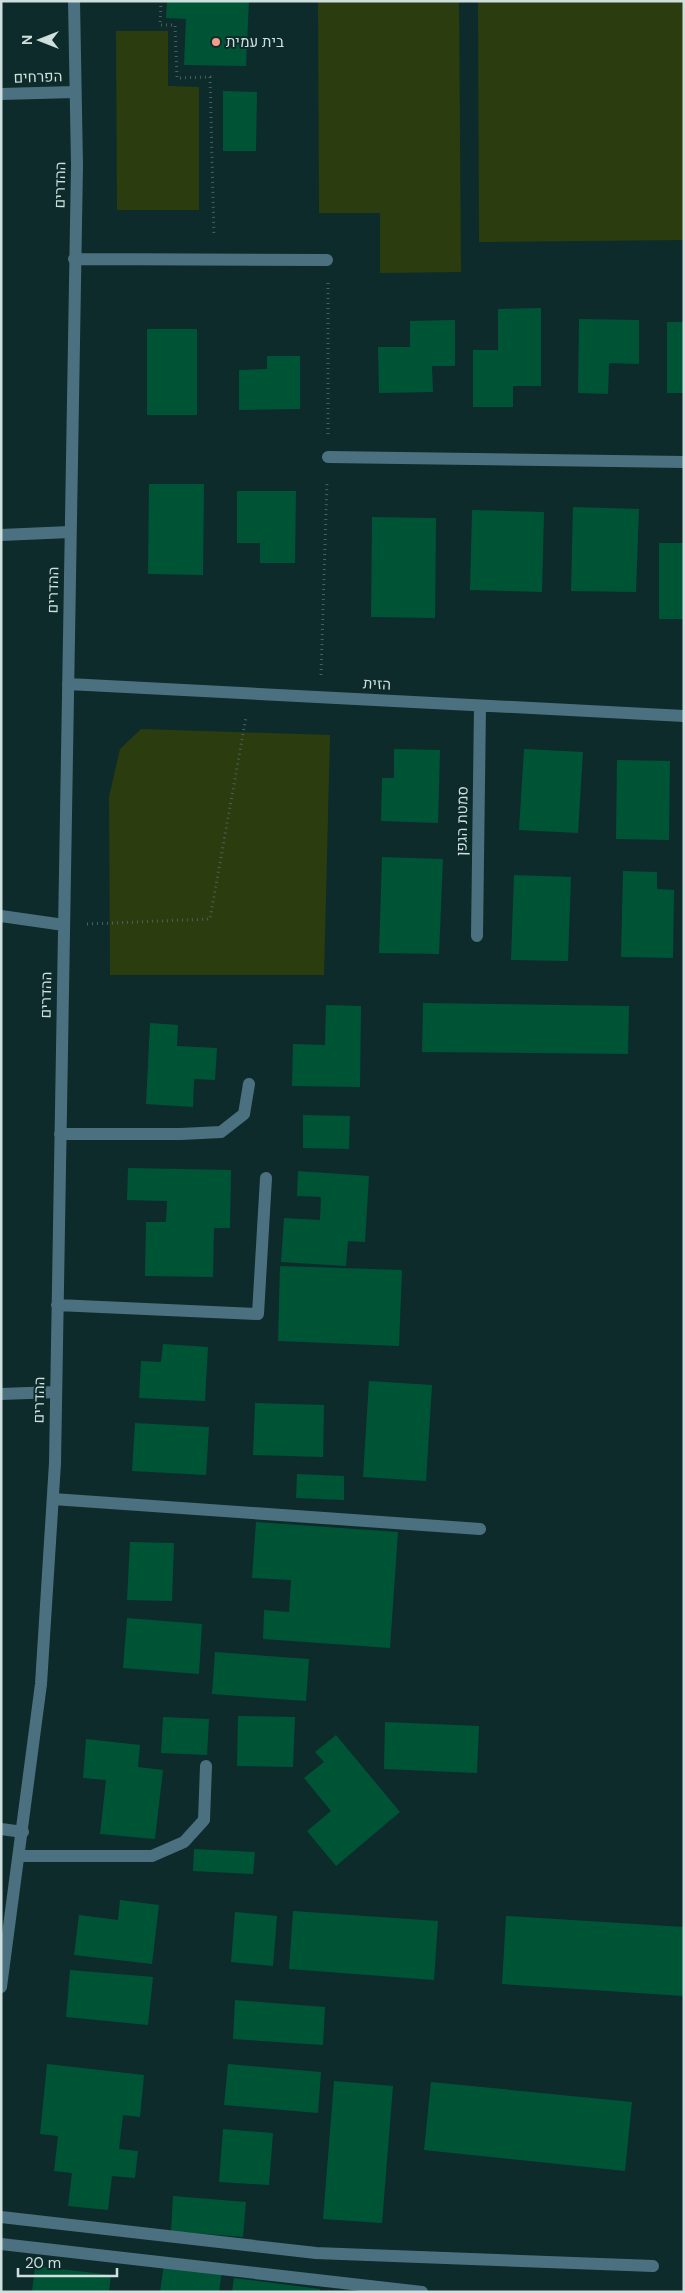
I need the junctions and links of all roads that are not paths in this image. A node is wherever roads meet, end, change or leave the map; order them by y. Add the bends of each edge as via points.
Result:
1 (74, 1) edge
2 (75, 92) junction
3 (1, 94) edge
4 (74, 259) junction
5 (328, 260) dead end
6 (328, 457) dead end
7 (684, 462) edge
8 (70, 532) junction
9 (1, 536) edge
10 (68, 684) junction
11 (480, 706) junction
12 (684, 716) edge
13 (1, 916) edge
14 (64, 925) junction
15 (477, 936) dead end
16 (248, 1084) dead end
17 (60, 1134) junction
18 (266, 1178) dead end
19 (57, 1305) junction
20 (56, 1392) junction
21 (1, 1394) edge
22 (53, 1499) junction
23 (480, 1529) dead end
24 (206, 1766) dead end
25 (1, 1829) edge
26 (23, 1832) junction
27 (20, 1856) junction
28 (1, 1987) edge
29 (1, 2217) edge
30 (1, 2244) edge
31 (653, 2266) dead end
32 (422, 2292) edge

1 - 2 street, ההדרים
2 - 3 street, הפרחים
2 - 4 street, ההדרים
4 - 5 street
4 - 8 street, ההדרים
6 - 7 street
8 - 9 street
8 - 10 street, ההדרים
10 - 11 street, הזית
10 - 14 street, ההדרים
11 - 12 street, הזית
11 - 15 street, סמטת הגפן
13 - 14 street
14 - 17 street, ההדרים
16 - 17 street via 244,1114 221,1132
17 - 19 street, ההדרים
18 - 19 street via 258,1314
19 - 20 street, ההדרים
20 - 21 street
20 - 22 street, ההדרים
22 - 23 street
22 - 26 street, ההדרים via 41,1684
24 - 27 street via 204,1820 184,1842 152,1856
25 - 26 street
26 - 27 street, ההדרים
27 - 28 street, ההדרים
29 - 31 street via 316,2253
30 - 32 street

